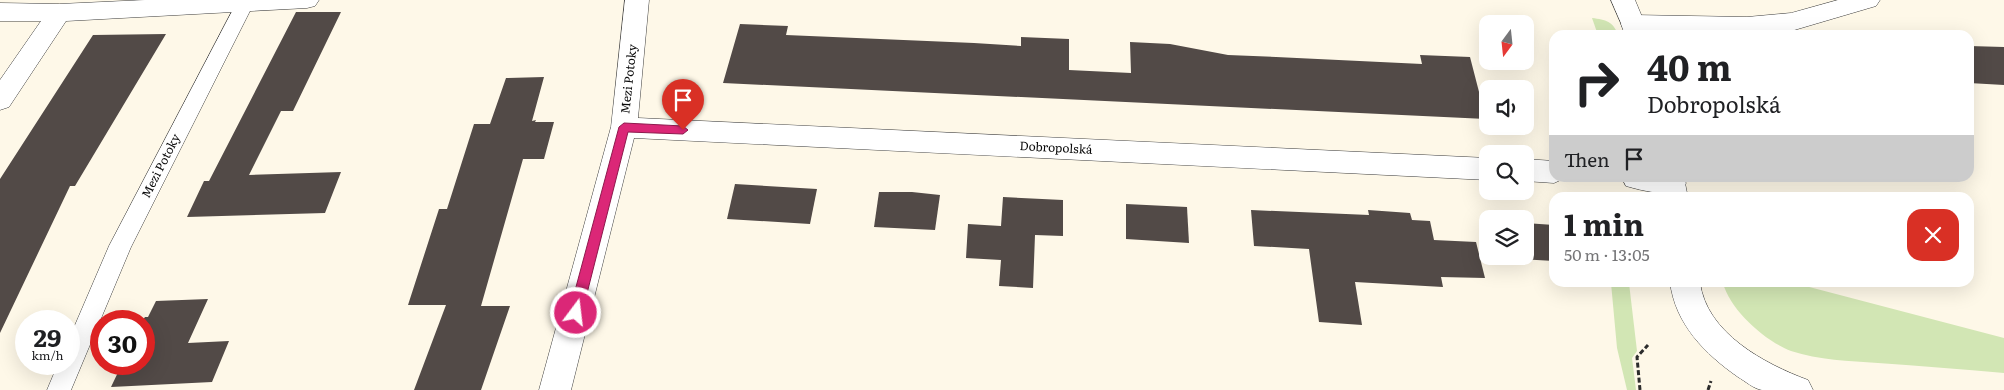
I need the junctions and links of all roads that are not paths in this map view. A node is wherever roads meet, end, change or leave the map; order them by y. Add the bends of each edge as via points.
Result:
1 (307, 0) edge
2 (637, 0) edge
3 (1623, 0) edge
4 (1868, 0) edge
5 (245, 3) junction
6 (0, 12) edge
7 (59, 13) junction
8 (1635, 30) edge
9 (0, 100) edge
10 (624, 127) junction
11 (1479, 169) edge
12 (1534, 171) edge
13 (1549, 172) edge
14 (1654, 182) edge
15 (1672, 186) edge
16 (1685, 287) edge
17 (58, 390) edge
18 (556, 390) edge
19 (1796, 390) edge

1 - 5 street
2 - 10 street, Mezi Potoky
3 - 8 street
4 - 8 street via 1791,22
5 - 7 street
5 - 17 lane, Mezi Potoky via 120,246
6 - 7 street
7 - 9 street
10 - 11 street, Dobropolská
10 - 18 street, Mezi Potoky
12 - 13 street
14 - 15 street
16 - 19 street via 1692,312 1712,336 1738,360

